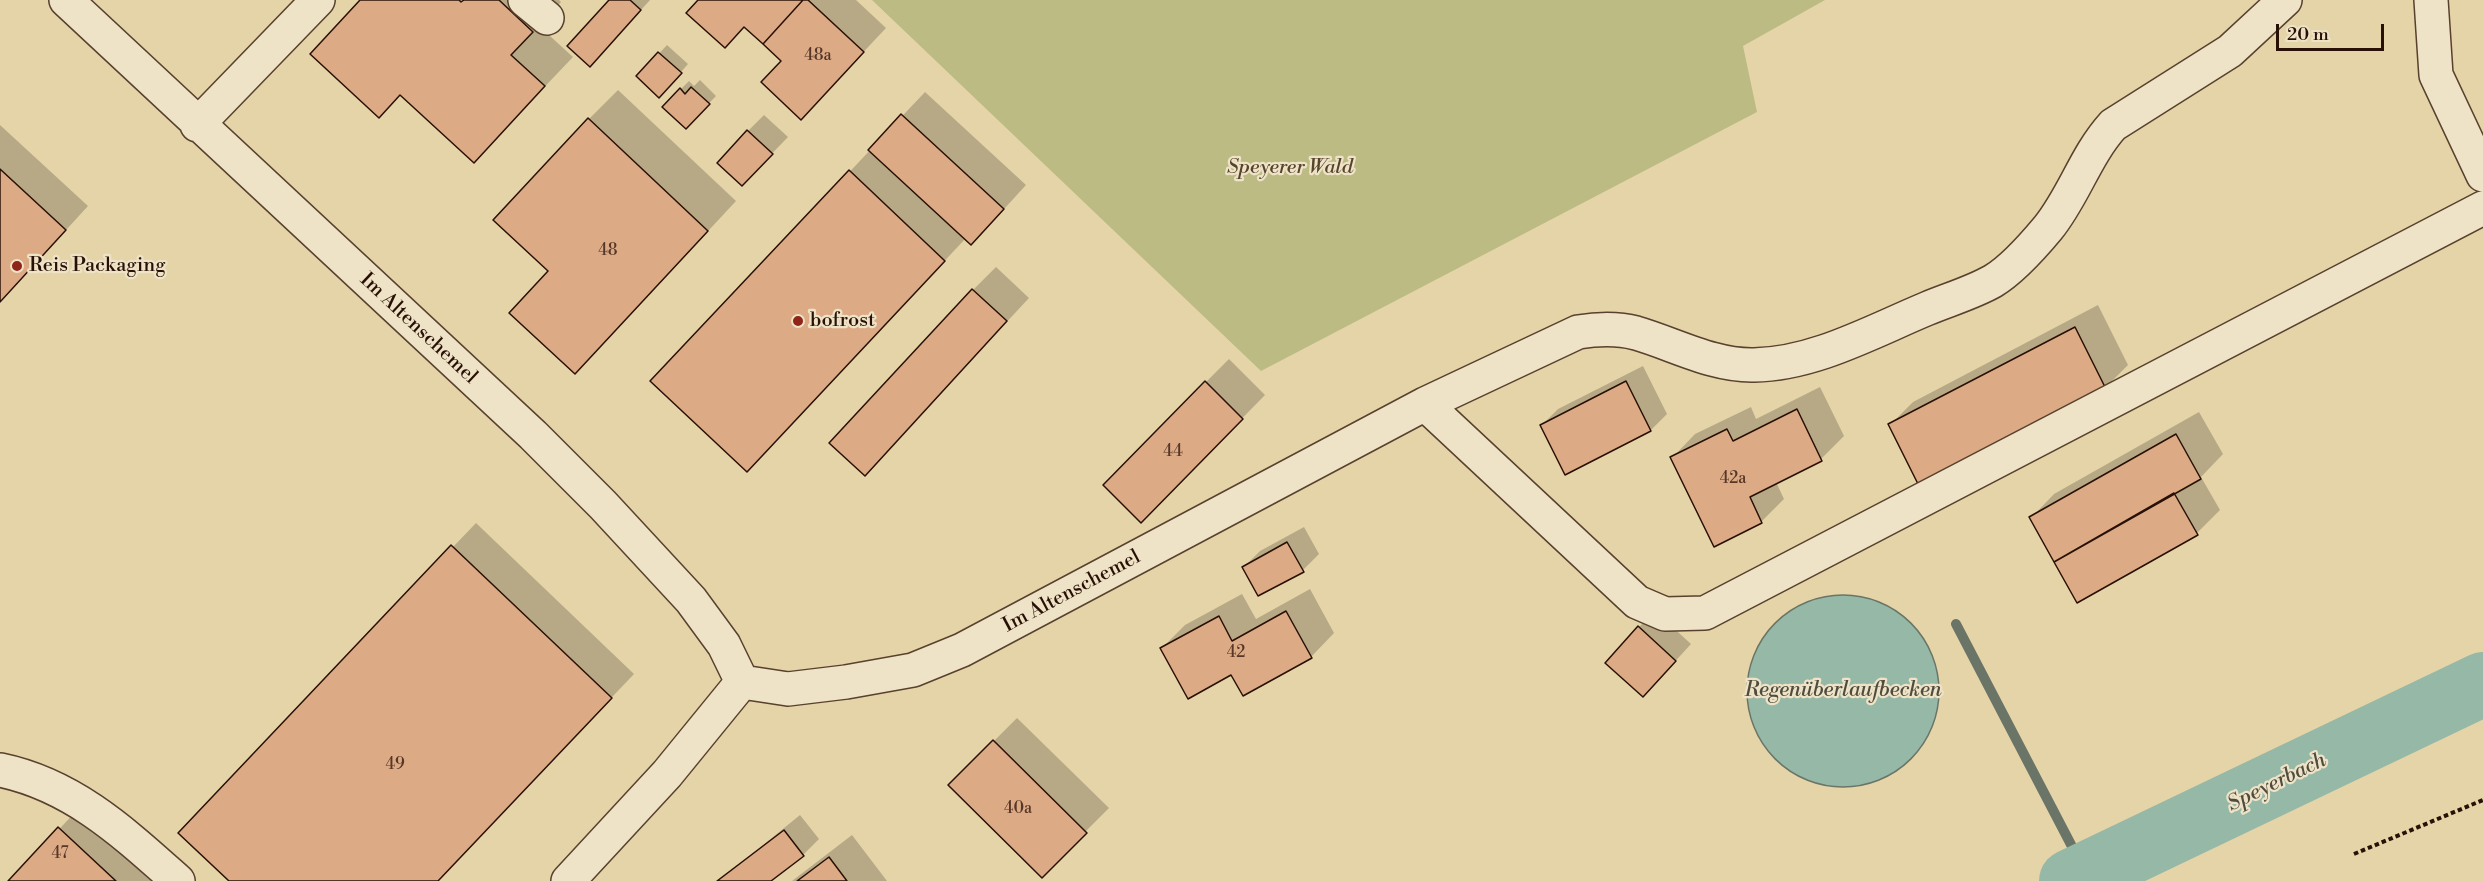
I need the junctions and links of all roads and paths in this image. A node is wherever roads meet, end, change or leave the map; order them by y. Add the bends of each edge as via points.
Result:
1 (66, 0) edge
2 (318, 0) edge
3 (2285, 0) edge
4 (2431, 0) edge
5 (197, 125) junction
6 (2483, 175) edge
7 (2483, 208) edge
8 (1425, 404) junction
9 (742, 682) junction
10 (0, 770) edge
11 (2483, 800) edge
12 (2354, 854) dead end
13 (178, 881) edge
14 (568, 881) edge

1 - 5 street, Im Altenschemel
2 - 5 street
3 - 8 street, Im Altenschemel via 2230,51 2113,125 2098,142 2068,201 2049,226 1994,281 1815,355 1755,365 1702,355 1634,332 1578,332
4 - 6 street via 2436,75
5 - 9 street, Im Altenschemel via 533,435 603,505 691,600 724,645
7 - 8 street via 1705,613 1665,614 1637,602
8 - 9 street, Im Altenschemel via 962,650 913,670 788,689
9 - 14 street via 668,774
10 - 13 street via 38,779 73,797 108,819
11 - 12 path

